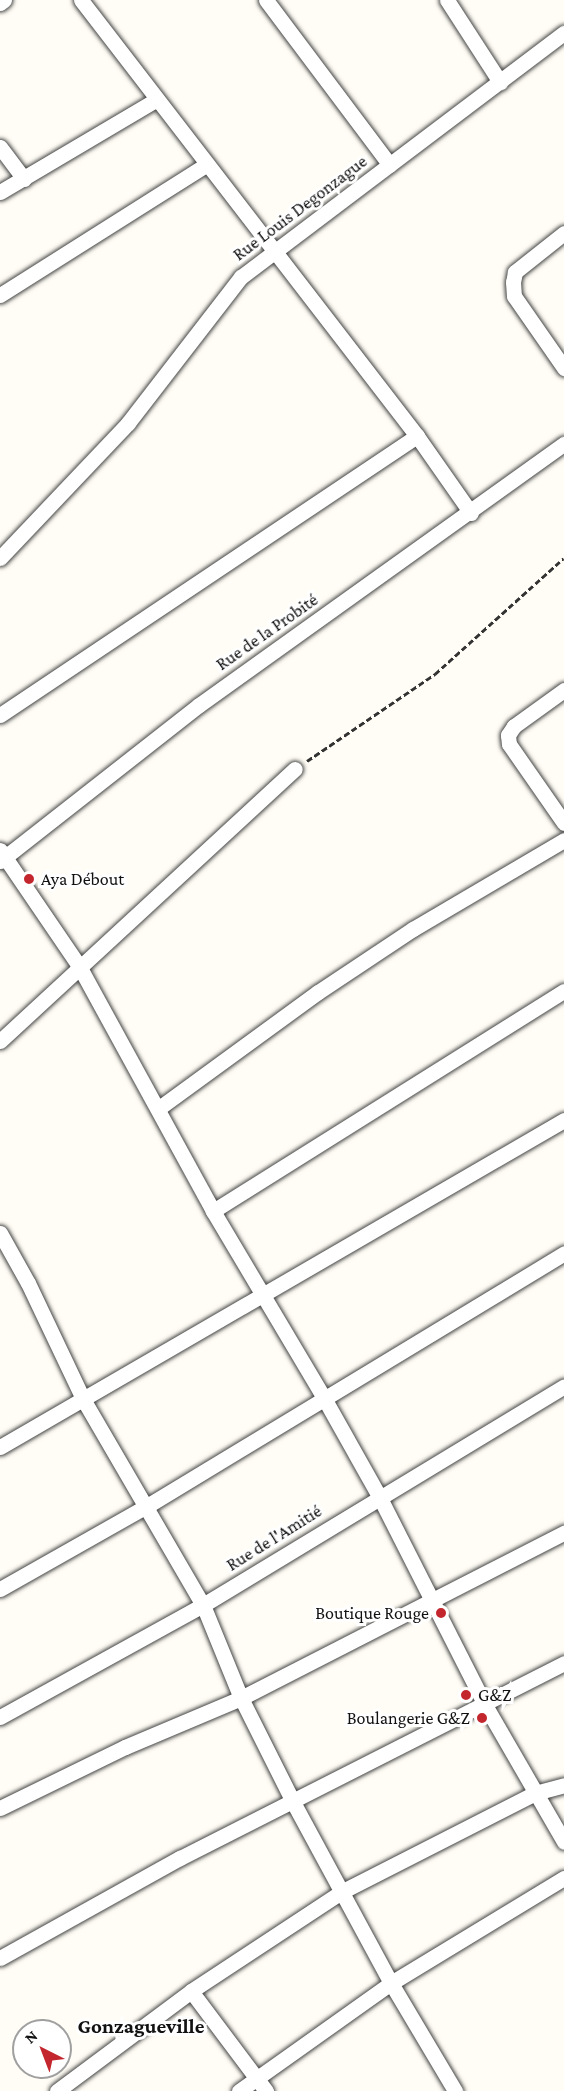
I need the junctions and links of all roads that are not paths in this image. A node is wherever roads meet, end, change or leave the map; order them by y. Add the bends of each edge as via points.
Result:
1 (4, 0) edge
2 (81, 0) edge
3 (266, 0) edge
4 (447, 0) edge
5 (0, 3) edge
6 (564, 33) edge
7 (500, 82) junction
8 (157, 99) junction
9 (0, 147) edge
10 (207, 164) junction
11 (390, 165) junction
12 (24, 179) junction
13 (0, 192) edge
14 (564, 233) edge
15 (273, 249) junction
16 (0, 295) edge
17 (564, 368) edge
18 (417, 436) junction
19 (564, 444) edge
20 (471, 513) junction
21 (0, 558) edge
22 (564, 690) edge
23 (0, 715) edge
24 (295, 769) road end
25 (564, 823) edge
26 (564, 840) edge
27 (2, 856) edge
28 (79, 966) junction
29 (564, 991) edge
30 (0, 1041) edge
31 (159, 1108) junction
32 (564, 1120) edge
33 (213, 1211) junction
34 (0, 1233) edge
35 (564, 1253) edge
36 (263, 1297) junction
37 (564, 1386) edge
38 (324, 1398) junction
39 (83, 1400) junction
40 (0, 1447) edge
41 (379, 1496) junction
42 (147, 1506) junction
43 (564, 1533) edge
44 (0, 1589) edge
45 (431, 1602) junction
46 (203, 1605) junction
47 (564, 1663) edge
48 (241, 1698) junction
49 (484, 1705) junction
50 (0, 1717) edge
51 (564, 1785) edge
52 (535, 1793) junction
53 (293, 1802) junction
54 (0, 1808) edge
55 (564, 1842) edge
56 (564, 1878) edge
57 (341, 1892) junction
58 (0, 1958) edge
59 (391, 1983) junction
60 (191, 1991) junction
61 (256, 2078) junction
62 (57, 2091) edge
63 (238, 2091) edge
64 (266, 2091) edge
65 (456, 2091) edge

1 - 5 street
2 - 8 street
3 - 11 street
4 - 7 street
6 - 7 street, Rue Louis Degonzague
7 - 11 street, Rue Louis Degonzague
8 - 10 street
8 - 12 street
9 - 12 street
10 - 15 street
10 - 16 street
11 - 15 street, Rue Louis Degonzague
12 - 13 street
14 - 17 street via 515,272 513,282 514,296
15 - 18 street
15 - 21 street, Rue Louis Degonzague via 210,314 128,423
18 - 20 street
18 - 23 street
19 - 20 street, Rue de la Probité
20 - 27 street, Rue de la Probité via 199,705
22 - 25 street via 508,735 509,744
24 - 28 street
26 - 31 street via 413,929 318,992
27 - 28 street
28 - 30 street
28 - 31 street
29 - 33 street
31 - 33 street
32 - 36 street
33 - 36 street
34 - 39 street
35 - 38 street
36 - 38 street
36 - 39 street
37 - 41 street, Rue de l'Amitié
38 - 41 street
38 - 42 street
39 - 40 street
39 - 42 street
41 - 45 street
41 - 46 street, Rue de l'Amitié
42 - 44 street
42 - 46 street
43 - 45 street
45 - 48 street
45 - 49 street
46 - 48 street
46 - 50 street, Rue de l'Amitié
47 - 49 street
48 - 53 street
48 - 54 street via 125,1747
49 - 52 street
49 - 53 street
51 - 52 street
52 - 55 street
52 - 57 street
53 - 57 street
53 - 58 street via 180,1858
56 - 59 street
57 - 59 street
57 - 60 street
59 - 61 street
59 - 65 street
60 - 61 street
60 - 62 street
61 - 63 street
61 - 64 street

